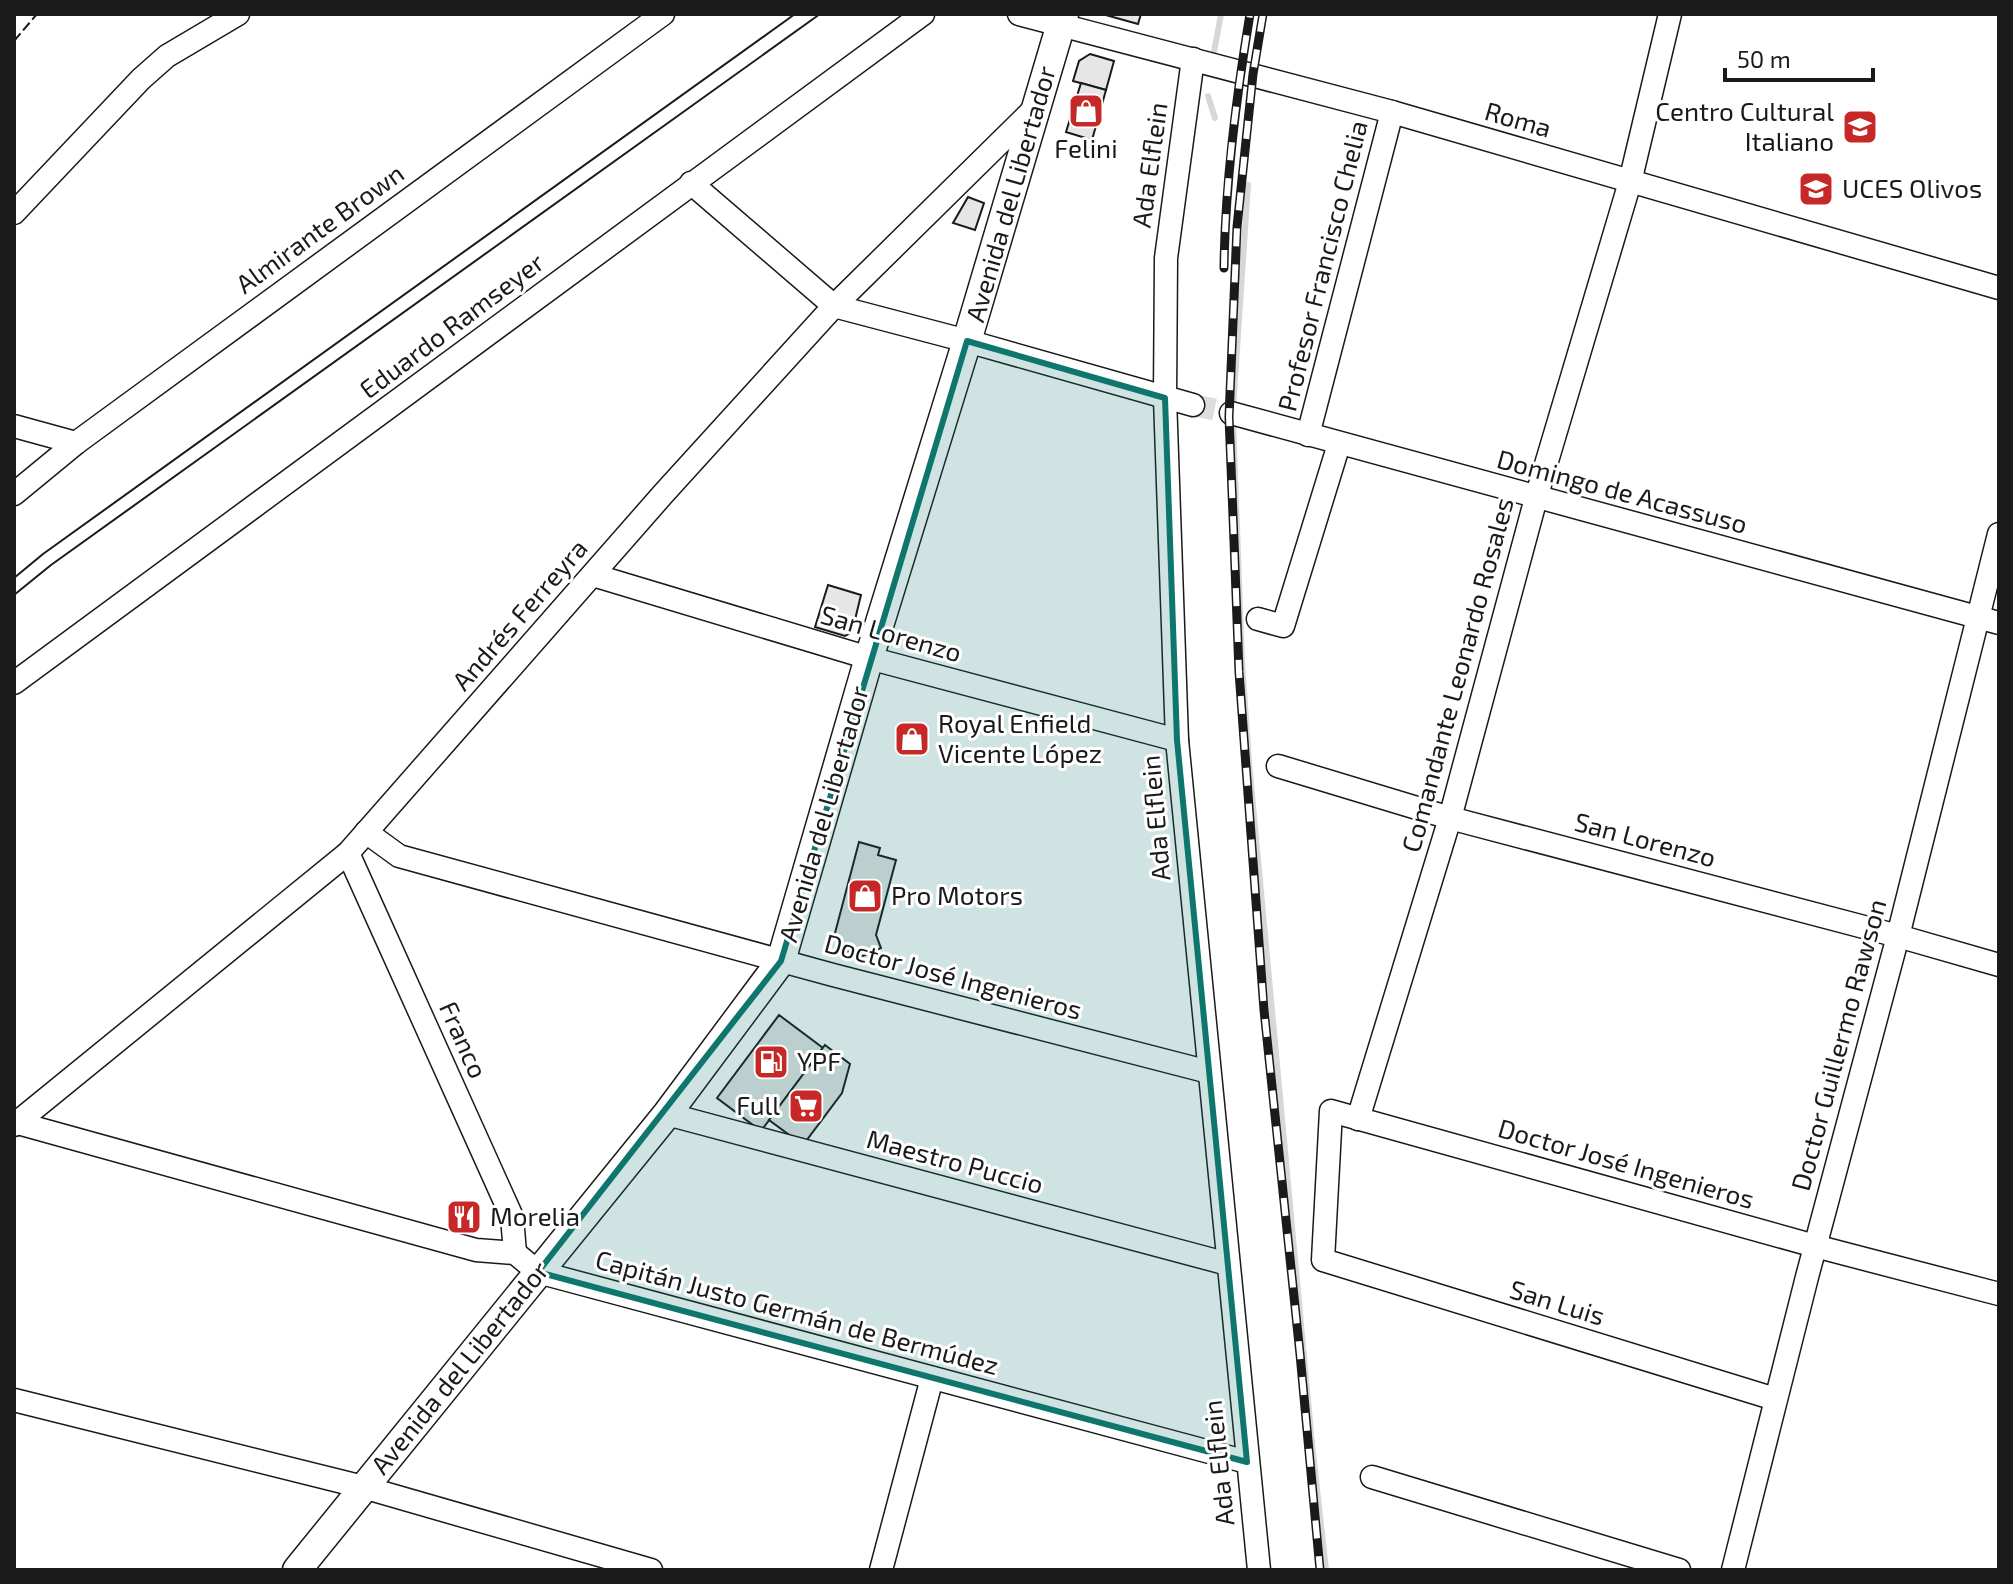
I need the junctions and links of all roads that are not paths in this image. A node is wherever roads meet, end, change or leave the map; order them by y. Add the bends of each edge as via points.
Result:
1 (238, 14) edge
2 (663, 14) edge
3 (923, 14) edge
4 (1019, 14) edge
5 (1670, 14) edge
6 (1062, 20) edge
7 (1193, 59) junction
8 (1036, 106) junction
9 (1392, 112) junction
10 (1630, 182) junction
11 (691, 183) junction
12 (14, 213) edge
13 (1999, 288) edge
14 (834, 306) junction
15 (967, 341) junction
16 (1165, 374) junction
17 (1165, 398) junction
18 (1191, 405) junction
19 (1231, 413) tunnel mouth
20 (14, 426) edge
21 (1167, 435) junction
22 (1308, 435) junction
23 (76, 443) junction
24 (1339, 444) junction
25 (14, 494) edge
26 (1536, 498) junction
27 (1999, 534) edge
28 (593, 575) junction
29 (1258, 619) dead end
30 (1988, 620) edge
31 (869, 658) junction
32 (14, 683) edge
33 (1177, 740) junction
34 (1278, 766) dead end
35 (1450, 818) junction
36 (366, 832) junction
37 (348, 853) junction
38 (1898, 936) junction
39 (781, 961) junction
40 (1999, 965) edge
41 (1209, 1072) junction
42 (667, 1114) junction
43 (1358, 1119) junction
44 (15, 1123) edge
45 (1815, 1246) junction
46 (515, 1253) junction
47 (1323, 1260) joint
48 (1228, 1264) junction
49 (538, 1272) junction
50 (1999, 1294) edge
51 (932, 1378) junction
52 (1775, 1399) junction
53 (14, 1400) edge
54 (1247, 1462) junction
55 (1372, 1477) dead end
56 (363, 1487) junction
57 (297, 1570) edge
58 (651, 1570) edge
59 (881, 1570) edge
60 (1259, 1570) edge
61 (1679, 1570) edge
62 (1733, 1570) edge

1 - 12 street via 167,56 141,79
2 - 23 street, Almirante Brown
3 - 11 street, Eduardo Ramseyer
4 - 6 street, Roma
5 - 10 street, Comandante Leonardo Rosales
6 - 7 street, Roma
6 - 8 main road, Avenida del Libertador
7 - 9 street, Roma
7 - 16 street, Ada Elflein via 1166,258
8 - 14 street, Andrés Ferreyra
8 - 15 main road, Avenida del Libertador
9 - 10 street, Roma
9 - 22 street, Profesor Francisco Chelia
10 - 13 street, Roma
10 - 26 street, Comandante Leonardo Rosales
11 - 14 street
11 - 32 street, Eduardo Ramseyer
14 - 15 street
14 - 28 street, Andrés Ferreyra
15 - 17 street
15 - 31 main road, Avenida del Libertador
16 - 17 street, Ada Elflein
16 - 18 street via 1176,396
17 - 18 street
17 - 21 street, Ada Elflein
18 - 21 street via 1176,414
19 - 22 street, Domingo de Acassuso
20 - 23 street
21 - 33 street, Ada Elflein
22 - 24 street, Domingo de Acassuso
23 - 25 street, Almirante Brown
24 - 26 street, Domingo de Acassuso
24 - 29 street via 1283,626
26 - 30 street, Domingo de Acassuso
26 - 35 street, Comandante Leonardo Rosales
27 - 30 street, Doctor Guillermo Rawson
28 - 31 street, San Lorenzo
28 - 36 street, Andrés Ferreyra
30 - 38 street, Doctor Guillermo Rawson
31 - 33 street, San Lorenzo
31 - 39 main road, Avenida del Libertador
33 - 41 street, Ada Elflein
34 - 35 street, San Lorenzo
35 - 38 street, San Lorenzo
35 - 43 street, Comandante Leonardo Rosales
36 - 37 street, Andrés Ferreyra
36 - 39 street, Doctor José Ingenieros via 399,856
37 - 44 street, Andrés Ferreyra
37 - 46 street, Franco via 512,1217
38 - 40 street, San Lorenzo
38 - 45 street, Doctor Guillermo Rawson
39 - 41 street, Doctor José Ingenieros
39 - 42 main road, Avenida del Libertador
41 - 48 street, Ada Elflein
42 - 48 street, Maestro Puccio
42 - 49 main road, Avenida del Libertador
43 - 45 street, Doctor José Ingenieros
43 - 47 street, Doctor José Ingenieros via 1331,1111
44 - 46 street via 476,1250
45 - 50 street, Doctor José Ingenieros
45 - 52 street, Doctor Guillermo Rawson
46 - 49 street, Capitán Justo Germán de Bermúdez
47 - 52 street, San Luis
48 - 54 street, Ada Elflein
49 - 51 street, Capitán Justo Germán de Bermúdez
49 - 56 main road, Avenida del Libertador
51 - 54 street, Capitán Justo Germán de Bermúdez
51 - 59 street
52 - 62 street, Doctor Guillermo Rawson
53 - 56 street
54 - 60 street, Ada Elflein
55 - 61 street
56 - 57 main road, Avenida del Libertador
56 - 58 street

